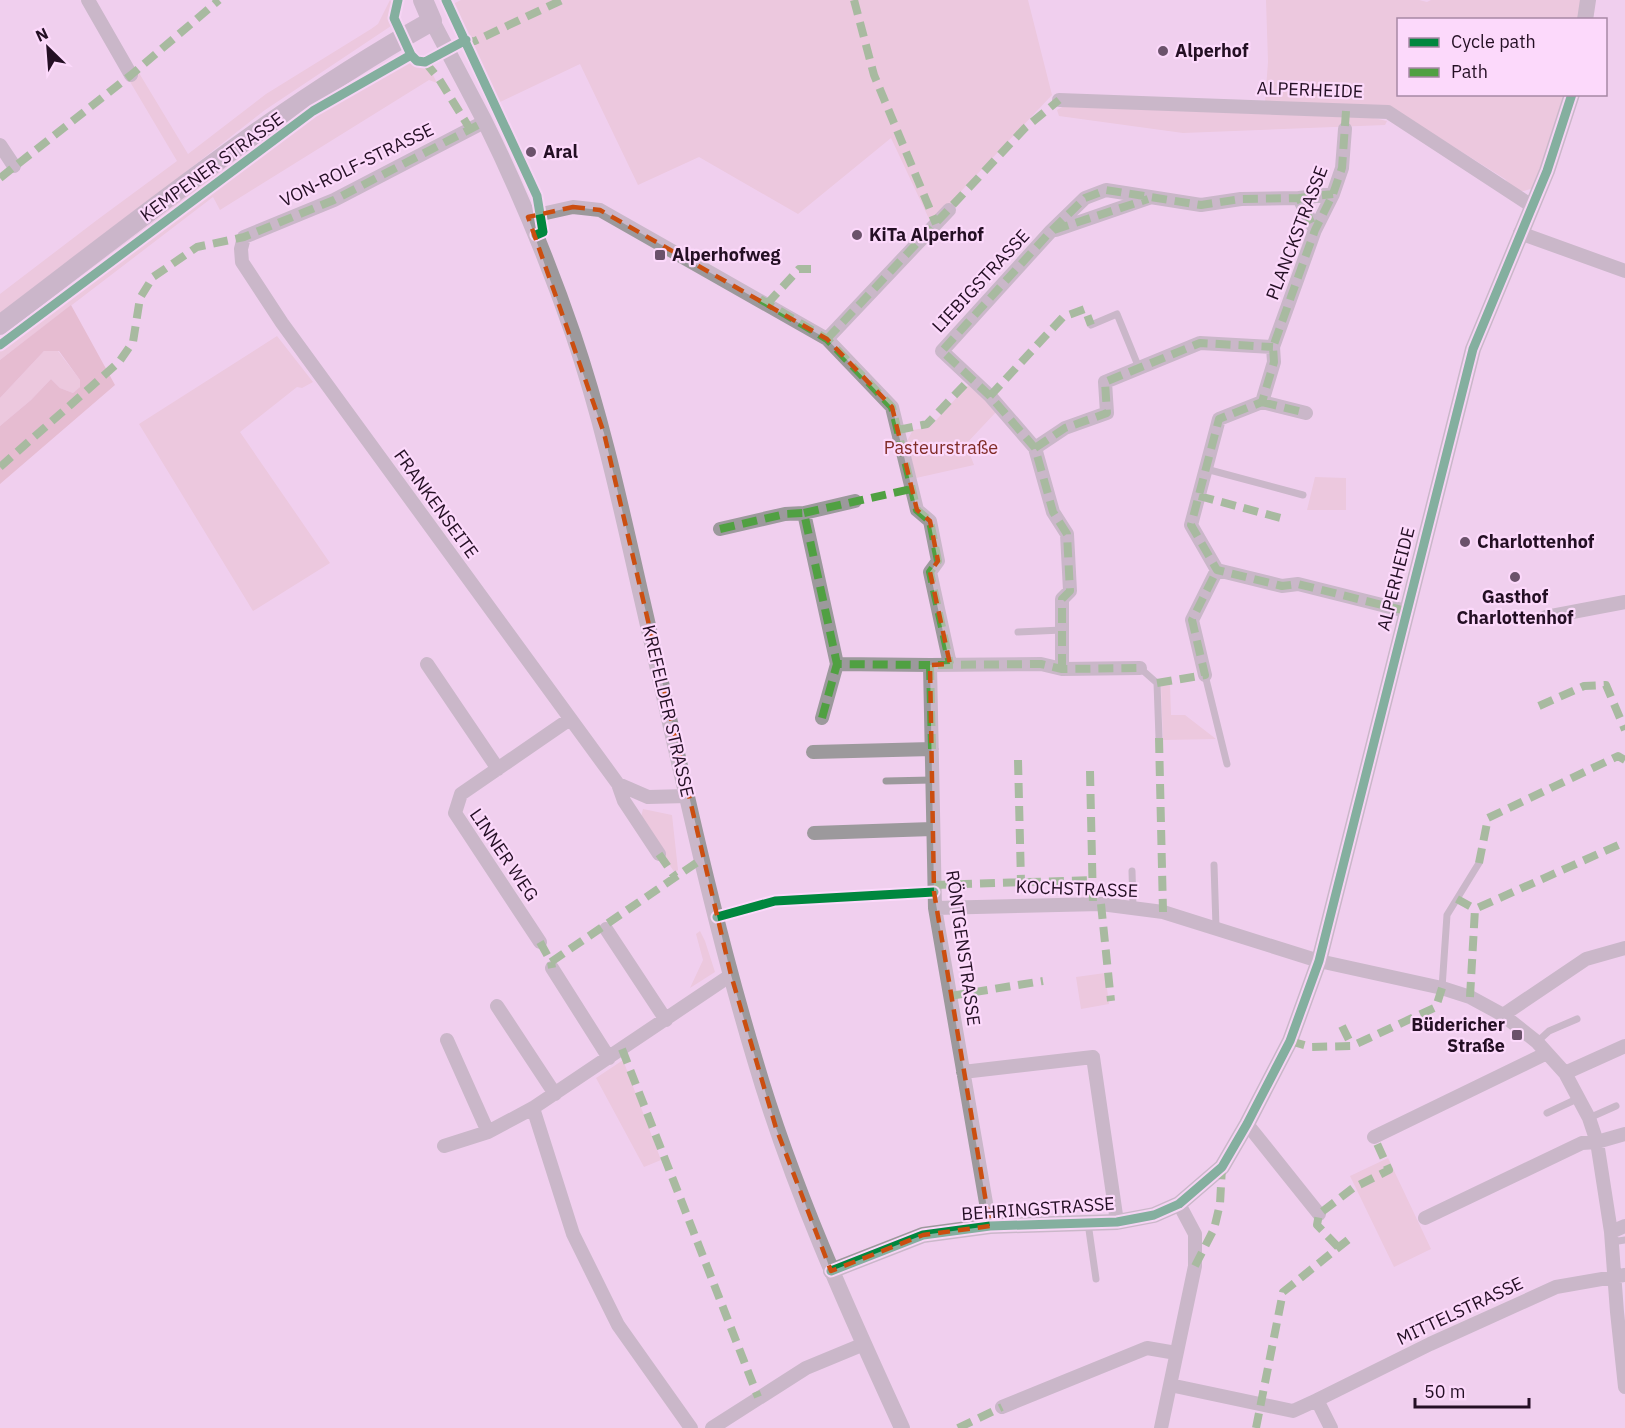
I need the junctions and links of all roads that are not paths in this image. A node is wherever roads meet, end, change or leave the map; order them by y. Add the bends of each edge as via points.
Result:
1 (88, 0) edge
2 (423, 0) edge
3 (1588, 0) edge
4 (1585, 18) edge
5 (432, 21) junction
6 (131, 75) dead end
7 (1571, 96) edge
8 (1059, 100) dead end
9 (484, 122) junction
10 (1345, 129) dead end
11 (0, 145) edge
12 (14, 166) dead end
13 (1333, 194) junction
14 (1152, 197) junction
15 (1299, 198) junction
16 (1532, 206) junction
17 (949, 210) dead end
18 (528, 217) junction
19 (1316, 230) junction
20 (1051, 231) junction
21 (1521, 233) junction
22 (243, 237) joint
23 (1625, 271) edge
24 (0, 325) edge
25 (1091, 325) dead end
26 (827, 339) junction
27 (1273, 348) junction
28 (1139, 368) junction
29 (1262, 402) junction
30 (1306, 413) dead end
31 (1035, 448) junction
32 (1206, 469) junction
33 (1304, 495) dead end
34 (855, 501) dead end
35 (804, 513) junction
36 (720, 529) dead end
37 (1217, 570) junction
38 (1625, 602) edge
39 (1406, 611) junction
40 (1546, 616) dead end
41 (1062, 630) junction
42 (1018, 632) dead end
43 (427, 664) dead end
44 (837, 664) junction
45 (930, 664) junction
46 (950, 664) junction
47 (1140, 668) joint
48 (1062, 669) junction
49 (1205, 675) joint
50 (822, 718) dead end
51 (570, 719) junction
52 (1159, 738) dead end
53 (932, 749) junction
54 (813, 752) dead end
55 (1227, 764) dead end
56 (498, 769) junction
57 (932, 780) junction
58 (886, 781) dead end
59 (618, 784) junction
60 (688, 796) junction
61 (932, 829) junction
62 (814, 833) dead end
63 (659, 854) dead end
64 (1479, 863) dead end
65 (1214, 866) dead end
66 (1132, 871) dead end
67 (1133, 907) junction
68 (935, 908) junction
69 (1216, 927) junction
70 (606, 929) dead end
71 (540, 942) dead end
72 (1625, 948) edge
73 (1318, 961) junction
74 (552, 968) dead end
75 (731, 975) junction
76 (1442, 988) junction
77 (497, 1006) dead end
78 (1503, 1015) junction
79 (1577, 1019) dead end
80 (666, 1020) junction
81 (447, 1040) dead end
82 (1537, 1042) junction
83 (1625, 1046) edge
84 (1547, 1053) junction
85 (609, 1058) junction
86 (963, 1072) junction
87 (1565, 1073) junction
88 (555, 1094) junction
89 (1579, 1098) junction
90 (1616, 1106) dead end
91 (533, 1108) junction
92 (1547, 1113) dead end
93 (1589, 1118) junction
94 (1247, 1124) junction
95 (488, 1132) junction
96 (1625, 1134) edge
97 (1374, 1137) dead end
98 (1597, 1142) junction
99 (444, 1146) dead end
100 (1179, 1204) junction
101 (1319, 1214) dead end
102 (1425, 1218) dead end
103 (1117, 1222) junction
104 (1088, 1223) junction
105 (990, 1226) junction
106 (1625, 1226) edge
107 (1616, 1238) edge
108 (831, 1271) junction
109 (1620, 1276) edge
110 (1096, 1279) dead end
111 (864, 1344) junction
112 (1176, 1353) junction
113 (1624, 1381) edge
114 (1170, 1385) junction
115 (1317, 1400) junction
116 (1002, 1407) dead end
117 (691, 1428) edge
118 (712, 1428) edge
119 (902, 1428) edge
120 (1161, 1428) edge
121 (1331, 1428) edge

1 - 6 street
2 - 5 main road, KREFELDER STRASSE
3 - 4 street
5 - 9 street, KREFELDER STRASSE
5 - 24 main road, KEMPENER STRASSE via 367,58 211,165
7 - 16 street, ALPERHEIDE
8 - 16 street, ALPERHEIDE via 1388,112
9 - 18 street, KREFELDER STRASSE
9 - 22 street, VON-ROLF-STRASSE via 334,200
10 - 13 street, PLANCKSTRASSE via 1342,168
11 - 12 street
13 - 15 street, LIEBIGSTRASSE
13 - 19 street, PLANCKSTRASSE
14 - 15 street, LIEBIGSTRASSE via 1201,205 1241,199
14 - 20 street, LIEBIGSTRASSE
14 - 20 street, LIEBIGSTRASSE via 1106,190 1085,198
15 - 19 street
16 - 21 street, ALPERHEIDE
17 - 26 street
18 - 26 street via 573,207 600,210
18 - 60 street, KREFELDER STRASSE via 573,334 604,433
19 - 27 street, PLANCKSTRASSE
20 - 31 street, LIEBIGSTRASSE via 942,351 990,396
21 - 23 street
21 - 39 street, ALPERHEIDE via 1473,349
22 - 51 street, FRANKENSEITE via 242,262 282,323
25 - 28 lane via 1117,314
26 - 46 street via 892,407 917,510 930,521 938,561 930,572
27 - 28 street via 1200,343
27 - 29 street, PLANCKSTRASSE via 1274,362
28 - 31 street via 1105,382 1107,413 1065,428
29 - 30 street
29 - 32 street via 1219,419
31 - 41 street, LIEBIGSTRASSE via 1053,512 1067,534 1070,591 1062,599
32 - 33 lane
32 - 37 street via 1191,525
34 - 35 street
35 - 36 street
35 - 44 street
37 - 39 street via 1282,586 1298,584
37 - 49 street via 1192,620
38 - 40 street
39 - 73 street, ALPERHEIDE
41 - 42 lane
41 - 48 street, LIEBIGSTRASSE
43 - 56 street
44 - 45 street
44 - 50 street
45 - 46 street
45 - 53 street, RÖNTGENSTRASSE
46 - 48 street via 1041,664
47 - 48 street
47 - 52 lane via 1158,683
49 - 55 lane
51 - 56 street, LINNER WEG
51 - 59 street, FRANKENSEITE
53 - 54 street
53 - 57 street, RÖNTGENSTRASSE
56 - 71 street, LINNER WEG via 461,794 455,813
57 - 58 lane
57 - 61 street, RÖNTGENSTRASSE
59 - 60 street via 648,797
59 - 63 street, FRANKENSEITE via 624,801
60 - 75 street, KREFELDER STRASSE
61 - 62 street
61 - 68 street, RÖNTGENSTRASSE
64 - 76 lane via 1447,915
65 - 69 lane
66 - 67 lane
67 - 68 street, KOCHSTRASSE via 1093,904
67 - 69 street, KOCHSTRASSE
68 - 86 street, RÖNTGENSTRASSE
69 - 73 street, KOCHSTRASSE
70 - 80 street
72 - 78 street via 1586,959
73 - 76 street
73 - 94 street, ALPERHEIDE via 1290,1041
74 - 85 street
75 - 80 street
75 - 108 street, KREFELDER STRASSE via 776,1128
76 - 78 street via 1470,997
77 - 88 street
78 - 82 street
79 - 82 lane via 1549,1031
80 - 85 street
81 - 95 street
82 - 84 street
83 - 87 street
84 - 87 street
84 - 97 street
85 - 88 street
86 - 103 street via 1093,1057
86 - 105 street, RÖNTGENSTRASSE
87 - 89 street
88 - 91 street
89 - 92 lane
89 - 93 street
90 - 93 lane
91 - 95 street
91 - 117 street via 573,1234 618,1325
93 - 98 street
94 - 100 street, BEHRINGSTRASSE via 1222,1167
94 - 101 street
95 - 99 street
96 - 98 street
98 - 102 street via 1582,1143
98 - 107 street
100 - 103 street, BEHRINGSTRASSE via 1154,1215
100 - 112 street via 1195,1234 1195,1266
103 - 104 street, BEHRINGSTRASSE
104 - 105 street, BEHRINGSTRASSE
104 - 110 lane
105 - 108 street, BEHRINGSTRASSE via 923,1235
106 - 107 street
107 - 109 street
108 - 111 street, KREFELDER STRASSE
109 - 113 street
109 - 115 street, MITTELSTRASSE via 1556,1287
111 - 118 street via 806,1368
111 - 119 street, KREFELDER STRASSE
112 - 114 street
112 - 116 street via 1147,1348
114 - 115 street, MITTELSTRASSE via 1293,1411
114 - 120 street
115 - 121 street

